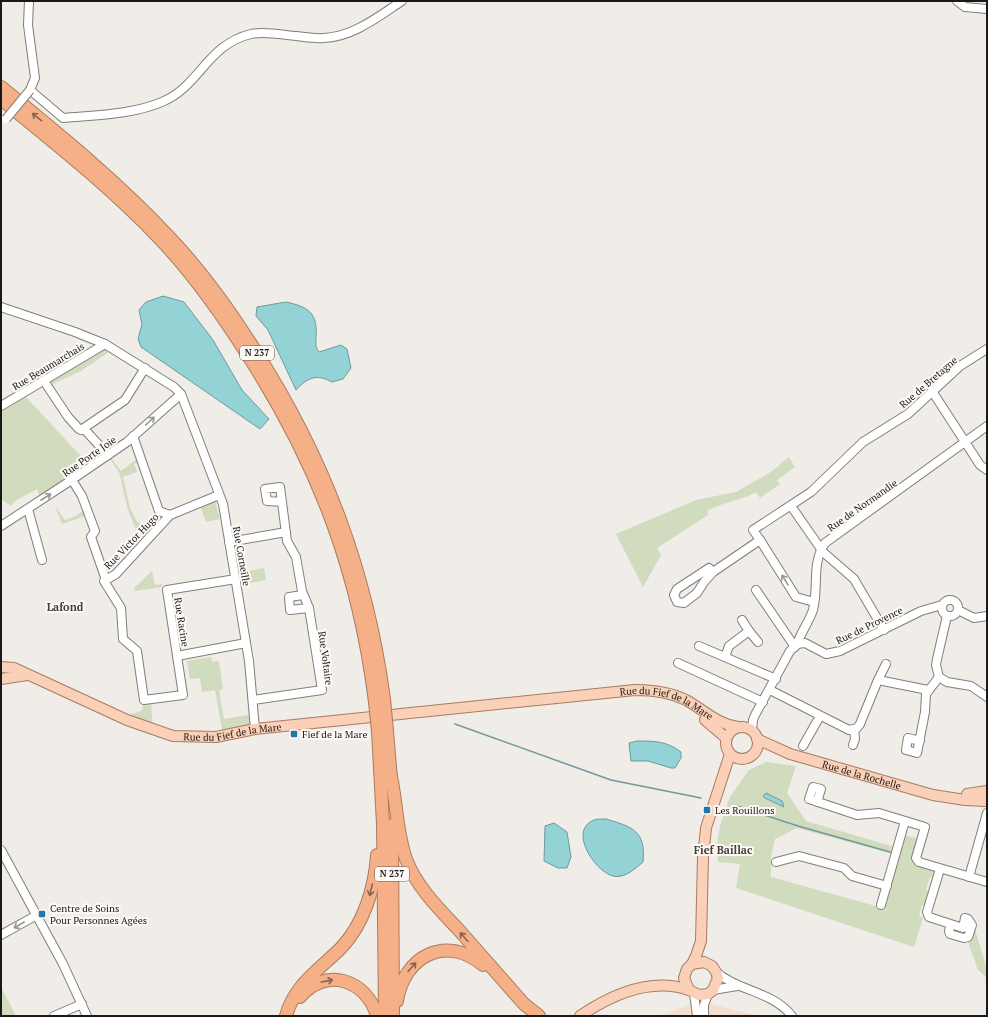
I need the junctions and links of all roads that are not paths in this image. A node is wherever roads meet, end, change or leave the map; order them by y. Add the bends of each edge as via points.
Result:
1 (29, 1) edge
2 (402, 1) edge
3 (958, 1) edge
4 (987, 9) edge
5 (1, 87) edge
6 (30, 90) junction
7 (1, 99) edge
8 (3, 120) edge
9 (1, 307) edge
10 (105, 344) junction
11 (987, 348) edge
12 (145, 368) junction
13 (44, 380) junction
14 (932, 391) junction
15 (181, 394) junction
16 (1, 406) edge
17 (987, 426) edge
18 (82, 430) junction
19 (133, 436) junction
20 (966, 443) junction
21 (108, 455) junction
22 (987, 470) edge
23 (72, 480) junction
24 (219, 495) junction
25 (282, 502) dead end
26 (791, 506) junction
27 (28, 509) junction
28 (159, 511) junction
29 (170, 515) junction
30 (163, 522) junction
31 (1, 526) edge
32 (286, 532) junction
33 (760, 540) junction
34 (229, 542) junction
35 (821, 550) junction
36 (42, 560) dead end
37 (713, 572) junction
38 (236, 579) junction
39 (106, 580) junction
40 (756, 590) dead end
41 (303, 595) junction
42 (814, 602) junction
43 (942, 605) junction
44 (309, 608) junction
45 (958, 610) junction
46 (947, 616) junction
47 (987, 616) edge
48 (742, 620) dead end
49 (884, 630) junction
50 (749, 631) junction
51 (758, 642) dead end
52 (246, 643) junction
53 (799, 645) junction
54 (699, 646) dead end
55 (177, 656) junction
56 (725, 657) junction
57 (678, 663) dead end
58 (886, 664) dead end
59 (1, 667) edge
60 (27, 675) junction
61 (939, 677) junction
62 (1, 679) edge
63 (776, 679) junction
64 (878, 680) junction
65 (770, 690) junction
66 (928, 690) junction
67 (591, 695) junction
68 (987, 697) edge
69 (253, 700) junction
70 (379, 700) junction
71 (763, 702) junction
72 (820, 716) junction
73 (255, 729) junction
74 (748, 729) junction
75 (854, 729) junction
76 (383, 731) junction
77 (726, 738) junction
78 (920, 741) dead end
79 (853, 745) dead end
80 (803, 746) dead end
81 (754, 753) junction
82 (790, 754) junction
83 (734, 756) junction
84 (390, 772) junction
85 (987, 797) edge
86 (817, 802) dead end
87 (987, 813) edge
88 (905, 821) junction
89 (383, 824) junction
90 (1, 850) edge
91 (776, 862) dead end
92 (940, 869) junction
93 (969, 877) junction
94 (987, 882) edge
95 (886, 886) junction
96 (881, 905) dead end
97 (37, 915) junction
98 (951, 924) dead end
99 (1, 935) edge
100 (701, 941) junction
101 (692, 964) junction
102 (709, 964) junction
103 (686, 972) junction
104 (716, 972) junction
105 (661, 985) junction
106 (737, 986) junction
107 (692, 992) junction
108 (710, 992) junction
109 (82, 1004) junction
110 (54, 1016) edge
111 (87, 1016) edge
112 (286, 1016) edge
113 (292, 1016) edge
114 (377, 1016) edge
115 (385, 1016) edge
116 (394, 1016) edge
117 (527, 1016) edge
118 (539, 1016) edge
119 (580, 1016) edge
120 (697, 1016) edge
121 (704, 1016) edge
122 (792, 1016) edge

1 - 6 street via 28,25 35,78
2 - 6 street via 375,19 345,34 324,38 252,33 233,40 221,47 185,87 164,101 120,114 63,118
3 - 4 street via 965,7
70 -> 5 highway, N 237 via 372,627 360,576 343,523 310,445 266,367 224,303 173,240 113,180
6 - 8 street, bridge
7 - 70 highway, N 237 via 107,186 162,241 215,306 261,375 298,441 330,513 360,611
9 - 10 street
10 - 12 street
10 - 13 street, Rue Beaumarchais
11 - 14 street, Rue de Bretagne via 960,366
12 - 15 street
12 - 18 street via 125,400
13 - 16 street, Rue Beaumarchais
13 - 18 street via 62,410 78,429
14 - 20 street
14 - 26 street, Rue de Bretagne via 908,414 863,442 811,492
19 -> 15 street, Rue Porte Joie
15 - 24 street, Rue Corneille
17 - 20 street, Rue de Normandie
18 - 21 street via 86,431
19 - 21 street, Rue Porte Joie
19 - 28 street
20 - 22 street via 980,465
20 - 35 street, Rue de Normandie via 825,544
21 - 23 street, Rue Porte Joie
27 -> 23 street, Rue Porte Joie
23 - 39 street via 82,496 95,531 91,538
24 - 29 street
24 - 34 street, Rue Corneille
25 - 32 street, Rue Voltaire
26 - 33 street, Rue de Bretagne via 753,530
26 - 35 street
27 - 31 street, Rue Porte Joie
27 - 36 street
28 - 29 street
28 - 30 street
29 - 30 street, Rue Victor Hugo
30 - 39 street, Rue Victor Hugo via 116,574
32 - 34 street
32 - 41 street, Rue Voltaire via 287,541 296,557
33 - 37 street
42 -> 33 street via 796,597
34 - 38 street, Rue Corneille
35 - 42 street via 817,563
35 - 49 street via 854,579
37 - 37 street via 697,593 684,603 677,602 674,595 677,589 709,568
38 - 52 street, Rue Corneille
38 - 55 street, Rue Racine via 166,590
39 - 55 street, Rue Racine via 104,581 121,608 123,639 137,651 148,700 183,695
40 - 53 street
41 - 44 street, Rue Voltaire
41 - 44 street via 289,597 290,610
42 - 53 street
43 - 45 street via 945,601 952,600 958,605
43 - 46 street via 942,612
43 - 49 street, Rue de Provence via 921,611
44 - 69 street, Rue Voltaire via 322,690
45 - 46 street via 954,615
45 - 47 street via 974,618
46 - 61 street via 936,664
48 - 50 street
49 - 53 street, Rue de Provence via 840,651 826,654
50 - 51 street
50 - 56 street via 729,646
52 - 55 street, Rue Racine
52 - 69 street, Rue Corneille
53 - 63 street via 790,651
54 - 56 street
56 - 63 street
57 - 71 street
58 - 64 street
59 - 60 main road, Rue du Fief de la Mare via 14,668
60 - 62 main road
60 - 73 main road, Rue du Fief de la Mare via 127,720 173,736 216,737
61 - 66 street
61 - 68 street via 947,682 971,686
63 - 65 street
64 - 66 street
64 - 75 street via 860,724
65 - 71 street
65 - 72 street
66 - 78 street
67 - 73 main road, Rue du Fief de la Mare
67 - 74 main road, Rue du Fief de la Mare via 635,690 659,691 685,700 720,722
67 - 77 main road, Rue du Fief de la Mare via 645,695 670,699 694,711
69 - 73 street, Rue Corneille
70 - 76 highway, N 237, bridge
71 - 74 street
72 - 75 street via 849,730
72 - 80 street
74 - 77 main road via 729,733
74 - 81 main road
74 - 82 main road, Rue de la Rochelle
75 - 79 street
76 - 84 highway, N 237
76 - 89 highway, N 237
77 - 83 main road via 726,746
81 - 82 main road, Rue de la Rochelle via 764,751
81 - 83 main road via 747,758
82 - 85 main road, Rue de la Rochelle via 933,795 965,800
83 - 100 main road via 706,828
84 - 116 highway, N 237
118 -> 84 highway via 514,992 415,878 402,848 396,795
86 - 88 street via 857,815 879,813
87 - 93 street
88 - 92 street via 925,827 916,860
88 - 95 street
89 -> 112 highway via 368,904 343,947 300,987
89 - 115 highway, N 237
90 - 97 street
91 - 95 street via 799,856 844,868 852,876
92 - 93 street
92 - 98 street via 927,912 930,918
93 - 94 street
95 - 96 street
97 -> 99 street
97 - 109 street
100 - 101 main road
100 - 102 main road
101 - 102 main road
101 - 103 main road
102 - 104 main road
103 - 105 main road
103 - 107 main road via 686,984
104 - 106 street
104 - 108 main road via 717,984
105 - 107 main road via 678,986
105 - 119 main road via 623,993
106 - 108 street
106 - 122 street via 774,999
107 - 108 main road
107 - 120 street
108 - 121 street via 704,1004
109 - 110 street
109 - 111 street
113 -> 114 highway via 298,999 304,992 323,981 333,980 346,981 358,986 369,997
116 -> 117 highway via 399,991 408,971 424,956 444,950 464,953 481,963

